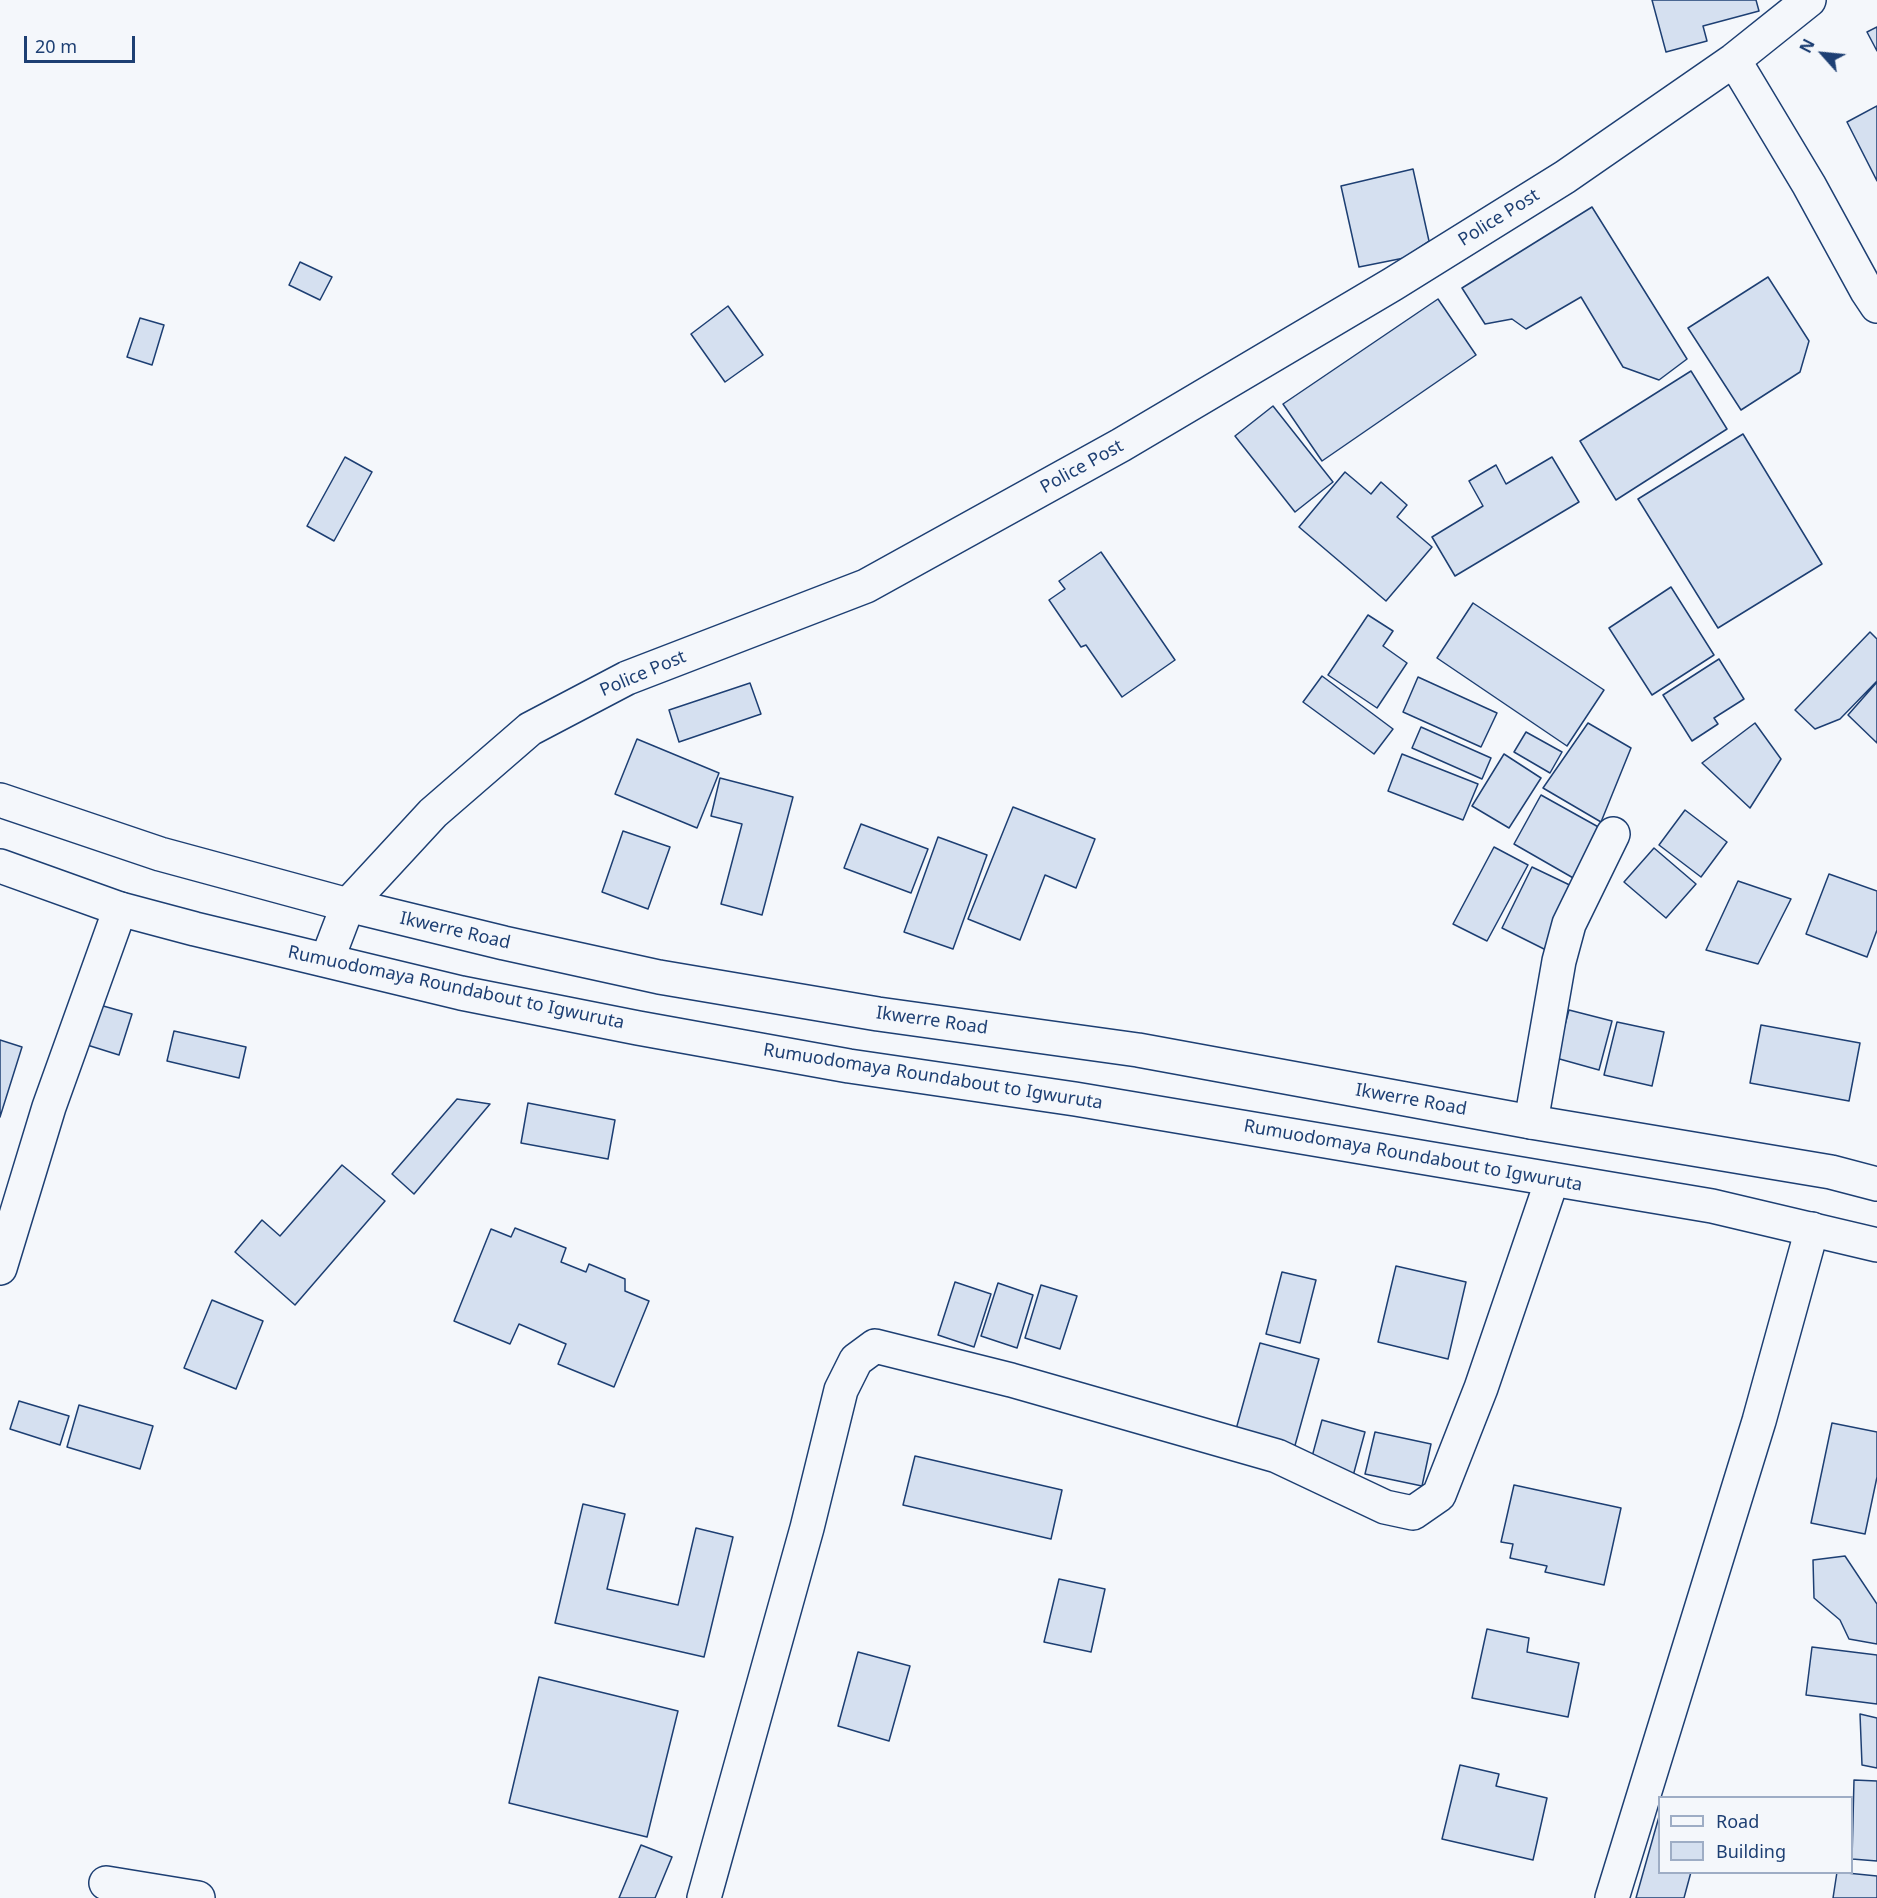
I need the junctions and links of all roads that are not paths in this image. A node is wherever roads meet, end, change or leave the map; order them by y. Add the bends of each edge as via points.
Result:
1 (1809, 0) edge
2 (1734, 60) junction
3 (1873, 294) edge
4 (0, 800) edge
5 (1613, 834) dead end
6 (0, 866) edge
7 (348, 905) junction
8 (120, 909) junction
9 (327, 960) junction
10 (1531, 1122) junction
11 (1552, 1180) junction
12 (1877, 1184) edge
13 (1812, 1230) junction
14 (1877, 1245) edge
15 (0, 1268) edge
16 (106, 1883) dead end
17 (198, 1898) edge
18 (704, 1898) edge
19 (1612, 1898) edge

1 - 2 street, Police Post
2 - 3 street
2 - 7 street, Police Post via 1565,177 1121,445 866,586 627,678 530,729 433,813
4 - 7 street, Ikwerre Road via 160,854
5 - 10 street via 1569,924
6 - 8 street, Rumuodomaya Roundabout to Igwuruta
7 - 9 street
7 - 10 street, Ikwerre Road via 659,977 878,1014 1138,1050
8 - 9 street, Rumuodomaya Roundabout to Igwuruta
8 - 15 street via 49,1107
9 - 11 street, Rumuodomaya Roundabout to Igwuruta via 461,993 779,1054
10 - 12 street, Ikwerre Road via 1831,1172
11 - 13 street, Rumuodomaya Roundabout to Igwuruta via 1712,1206
11 - 18 street via 1481,1388 1439,1495 1413,1514 1384,1507 1277,1456 1011,1380 875,1346 856,1360 841,1390 804,1539
13 - 14 street, Rumuodomaya Roundabout to Igwuruta
13 - 19 street via 1759,1421
16 - 17 street

